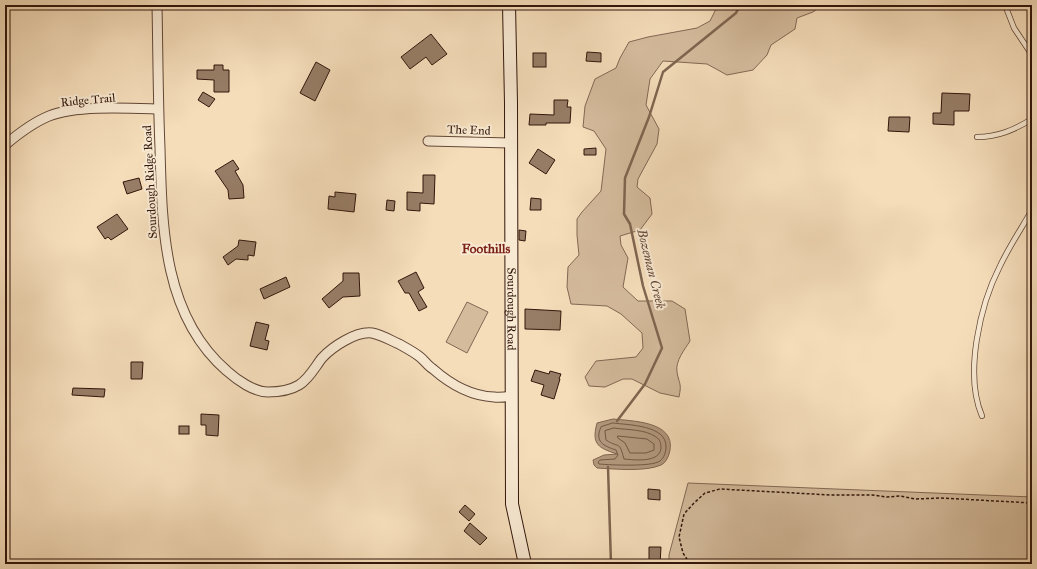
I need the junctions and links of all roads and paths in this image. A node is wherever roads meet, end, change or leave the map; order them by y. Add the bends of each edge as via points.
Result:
1 (157, 5) edge
2 (509, 5) edge
3 (1005, 5) edge
4 (1032, 55) edge
5 (158, 109) junction
6 (1032, 119) edge
7 (977, 137) dead end
8 (428, 141) dead end
9 (510, 143) junction
10 (5, 145) edge
11 (1032, 210) edge
12 (512, 396) junction
13 (982, 416) dead end
14 (1032, 503) edge
15 (525, 564) edge
16 (690, 564) edge

1 - 5 street, Sourdough Ridge Road
2 - 9 street, Sourdough Road
3 - 4 lane via 1014,28
5 - 10 street, Ridge Trail via 85,110 50,116 33,124
5 - 12 street, Sourdough Ridge Road via 162,214 174,286 196,335 214,359 232,376 265,392 282,392 300,385 323,357 337,345 354,336 371,333 388,338 404,347 463,390 494,397
6 - 7 lane via 1005,133
8 - 9 street, The End
9 - 12 street, Sourdough Road
11 - 13 lane via 999,267 985,302 977,337 974,371 976,396
12 - 15 street, Sourdough Road via 512,504
14 - 16 path via 720,489 705,493 684,514 679,537 683,553

